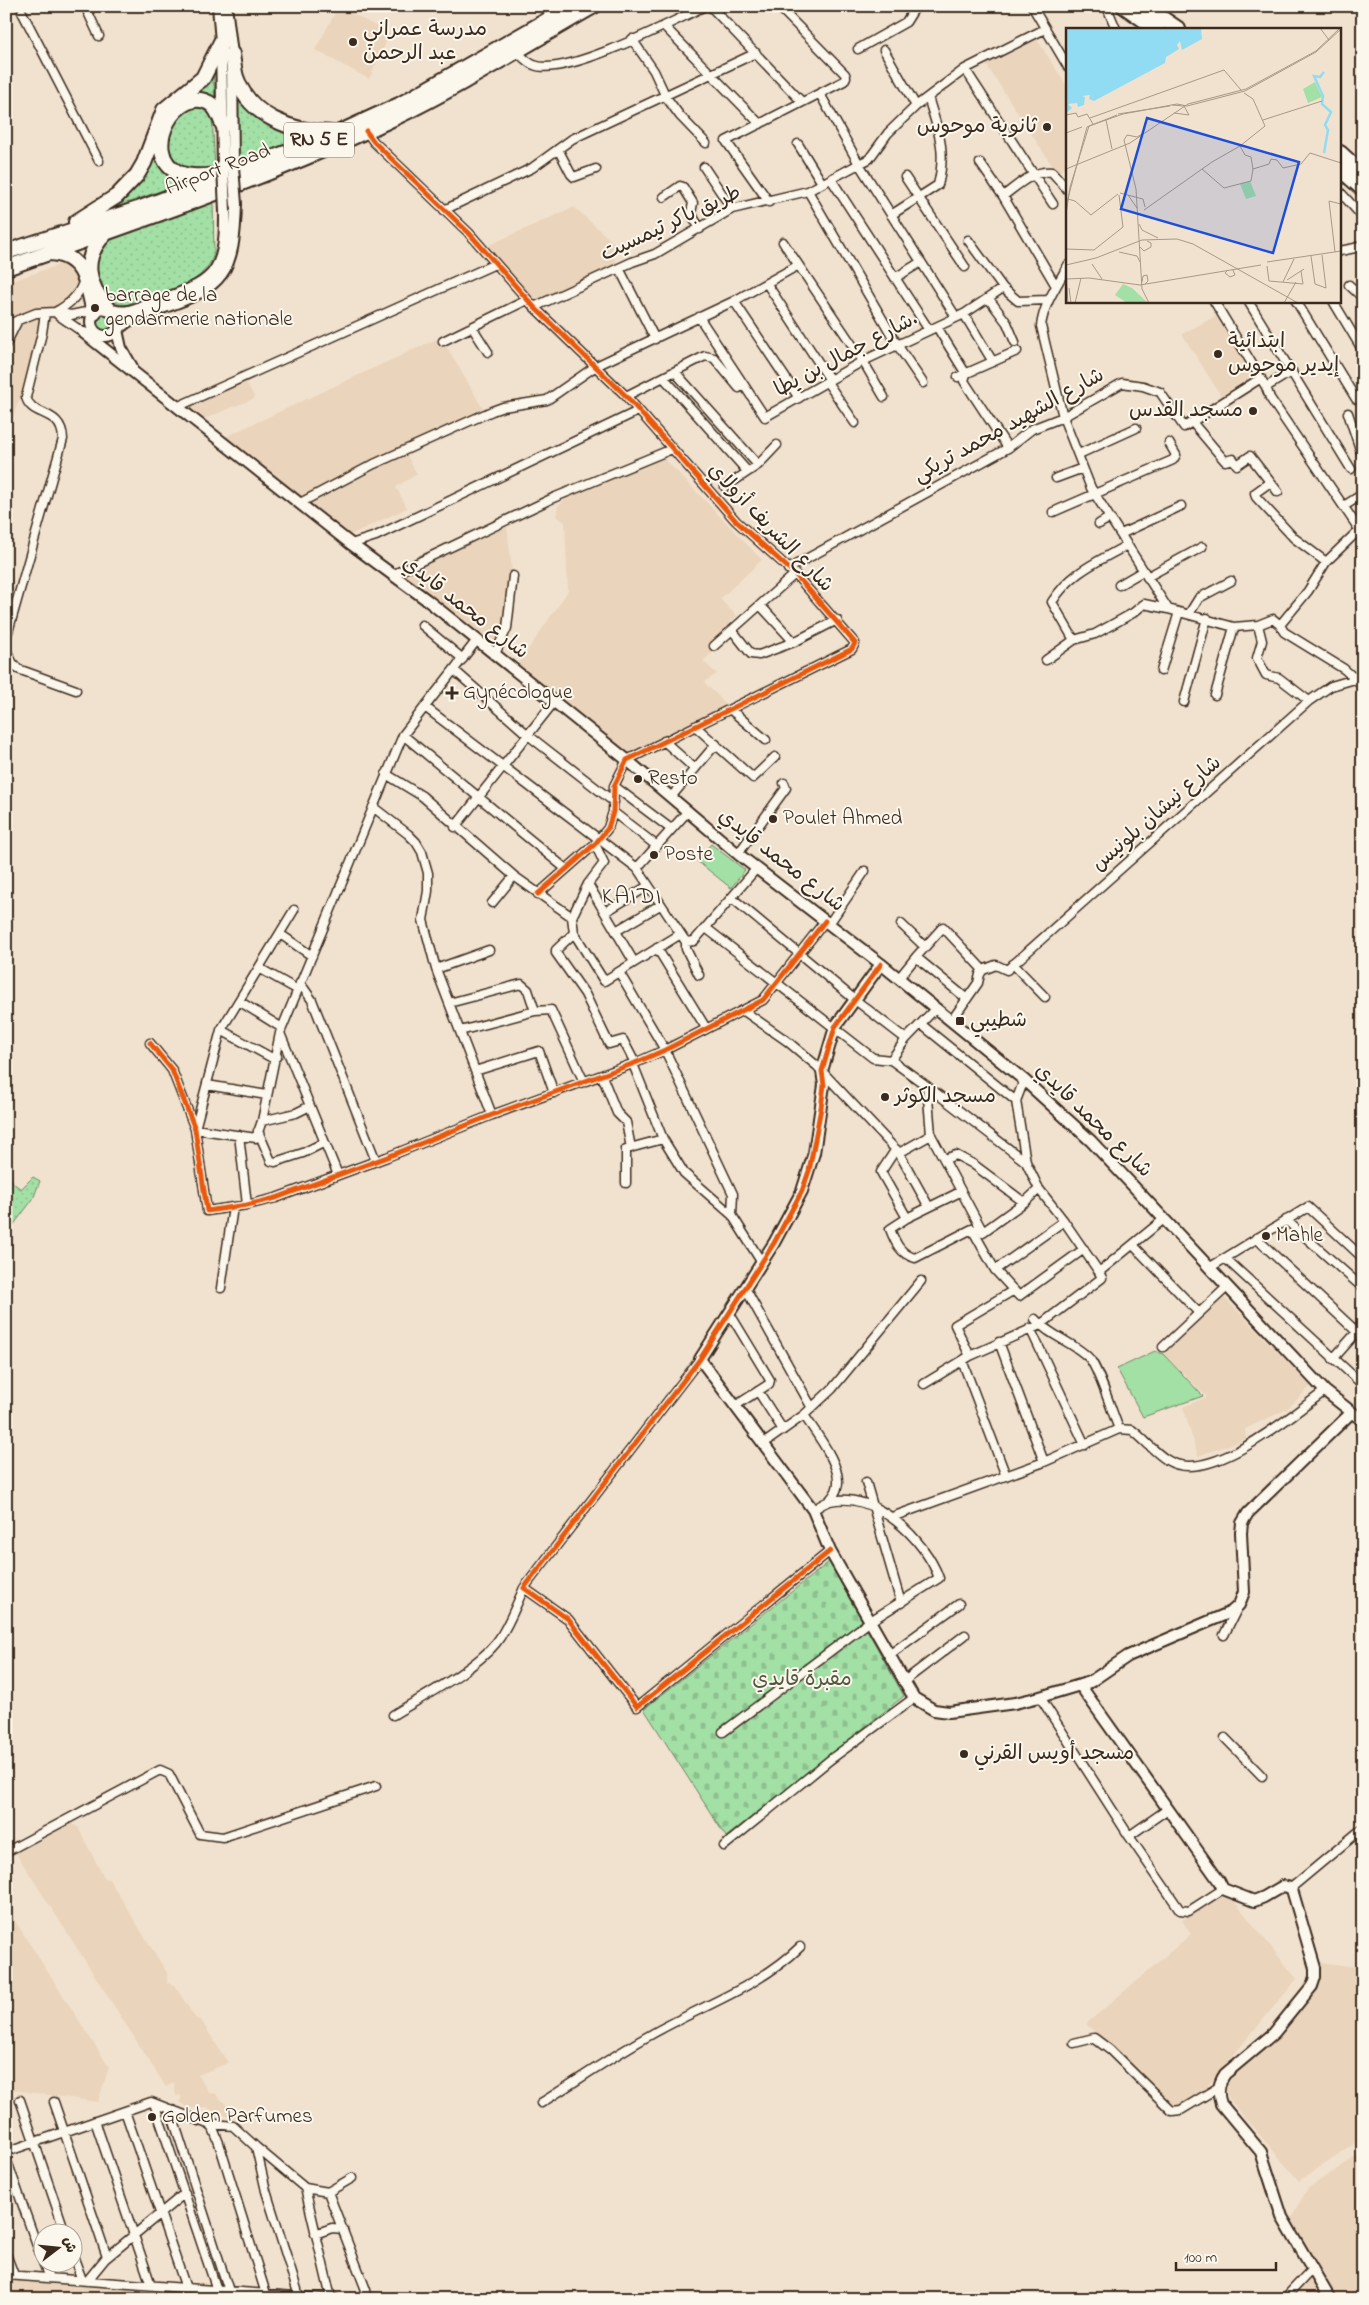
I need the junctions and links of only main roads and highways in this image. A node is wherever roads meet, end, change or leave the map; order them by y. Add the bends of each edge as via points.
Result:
1 (218, 6) edge
2 (226, 6) edge
3 (572, 6) edge
4 (594, 6) edge
5 (1124, 6) edge
6 (1144, 6) edge
7 (1154, 17) edge
8 (1176, 28) edge
9 (221, 42) junction
10 (232, 54) junction
11 (223, 125) junction
12 (338, 133) junction
13 (1342, 154) edge
14 (229, 169) junction
15 (1342, 171) edge
16 (1363, 174) edge
17 (1363, 189) edge
18 (106, 232) junction
19 (49, 237) junction
20 (6, 252) edge
21 (47, 253) junction
22 (6, 268) edge
23 (101, 311) junction
24 (118, 330) junction
25 (94, 333) junction
26 (136, 374) junction
27 (881, 964) junction
28 (1359, 1416) edge
29 (1080, 1685) junction
30 (1330, 2299) edge

1 - 9 main road
2 - 10 main road
3 - 12 highway, Airport Road / RN 5 E via 398,105
4 - 18 highway, Airport Road / RN 5 E via 420,106 286,166
5 - 7 highway
6 - 7 highway
7 - 8 highway
9 - 11 main road
9 - 19 highway via 203,78 164,110 144,163 128,186 106,204
10 - 12 highway via 236,77 256,107 285,126 302,131
10 - 14 main road
11 - 14 main road
11 - 14 highway via 211,104 192,101 182,105 169,118 161,144 170,167 179,173 191,176
12 - 14 highway, Airport Road / RN 5 E
13 - 16 highway
14 - 19 highway, Airport Road / RN 5 E via 138,209
14 - 23 main road, bridge via 223,253 217,269 190,290 128,311
14 - 24 main road, bridge via 236,204 235,235 228,266 219,280 199,295 129,320
15 - 17 highway
18 - 21 highway, Airport Road / RN 5 E
18 - 23 highway via 92,252 89,268
19 - 20 highway, Airport Road / RN 5 E
21 - 22 highway, Airport Road / RN 5 E
21 - 23 highway via 73,259
23 - 24 main road via 119,321
23 - 25 main road via 91,320
24 - 25 main road via 111,336
24 - 26 main road via 121,348
25 - 26 main road, شارع محمد قايدي via 105,349
26 - 27 main road, شارع محمد قايدي via 351,544 428,600 738,854
27 - 28 main road, شارع محمد قايدي via 1069,1118 1325,1391
27 - 29 main road via 835,1027 822,1071 822,1100 809,1171 802,1191 762,1263 700,1359 814,1510 830,1551 914,1698 934,1710 949,1712 1015,1703
28 - 29 main road via 1248,1513 1241,1533 1244,1592 1239,1605 1231,1612 1128,1656 1094,1680
29 - 30 main road via 1223,1889 1254,1900 1264,1898 1283,1886 1291,1888 1313,1960 1315,1977 1312,1986 1282,2024 1225,2074 1218,2096 1261,2152 1282,2217

